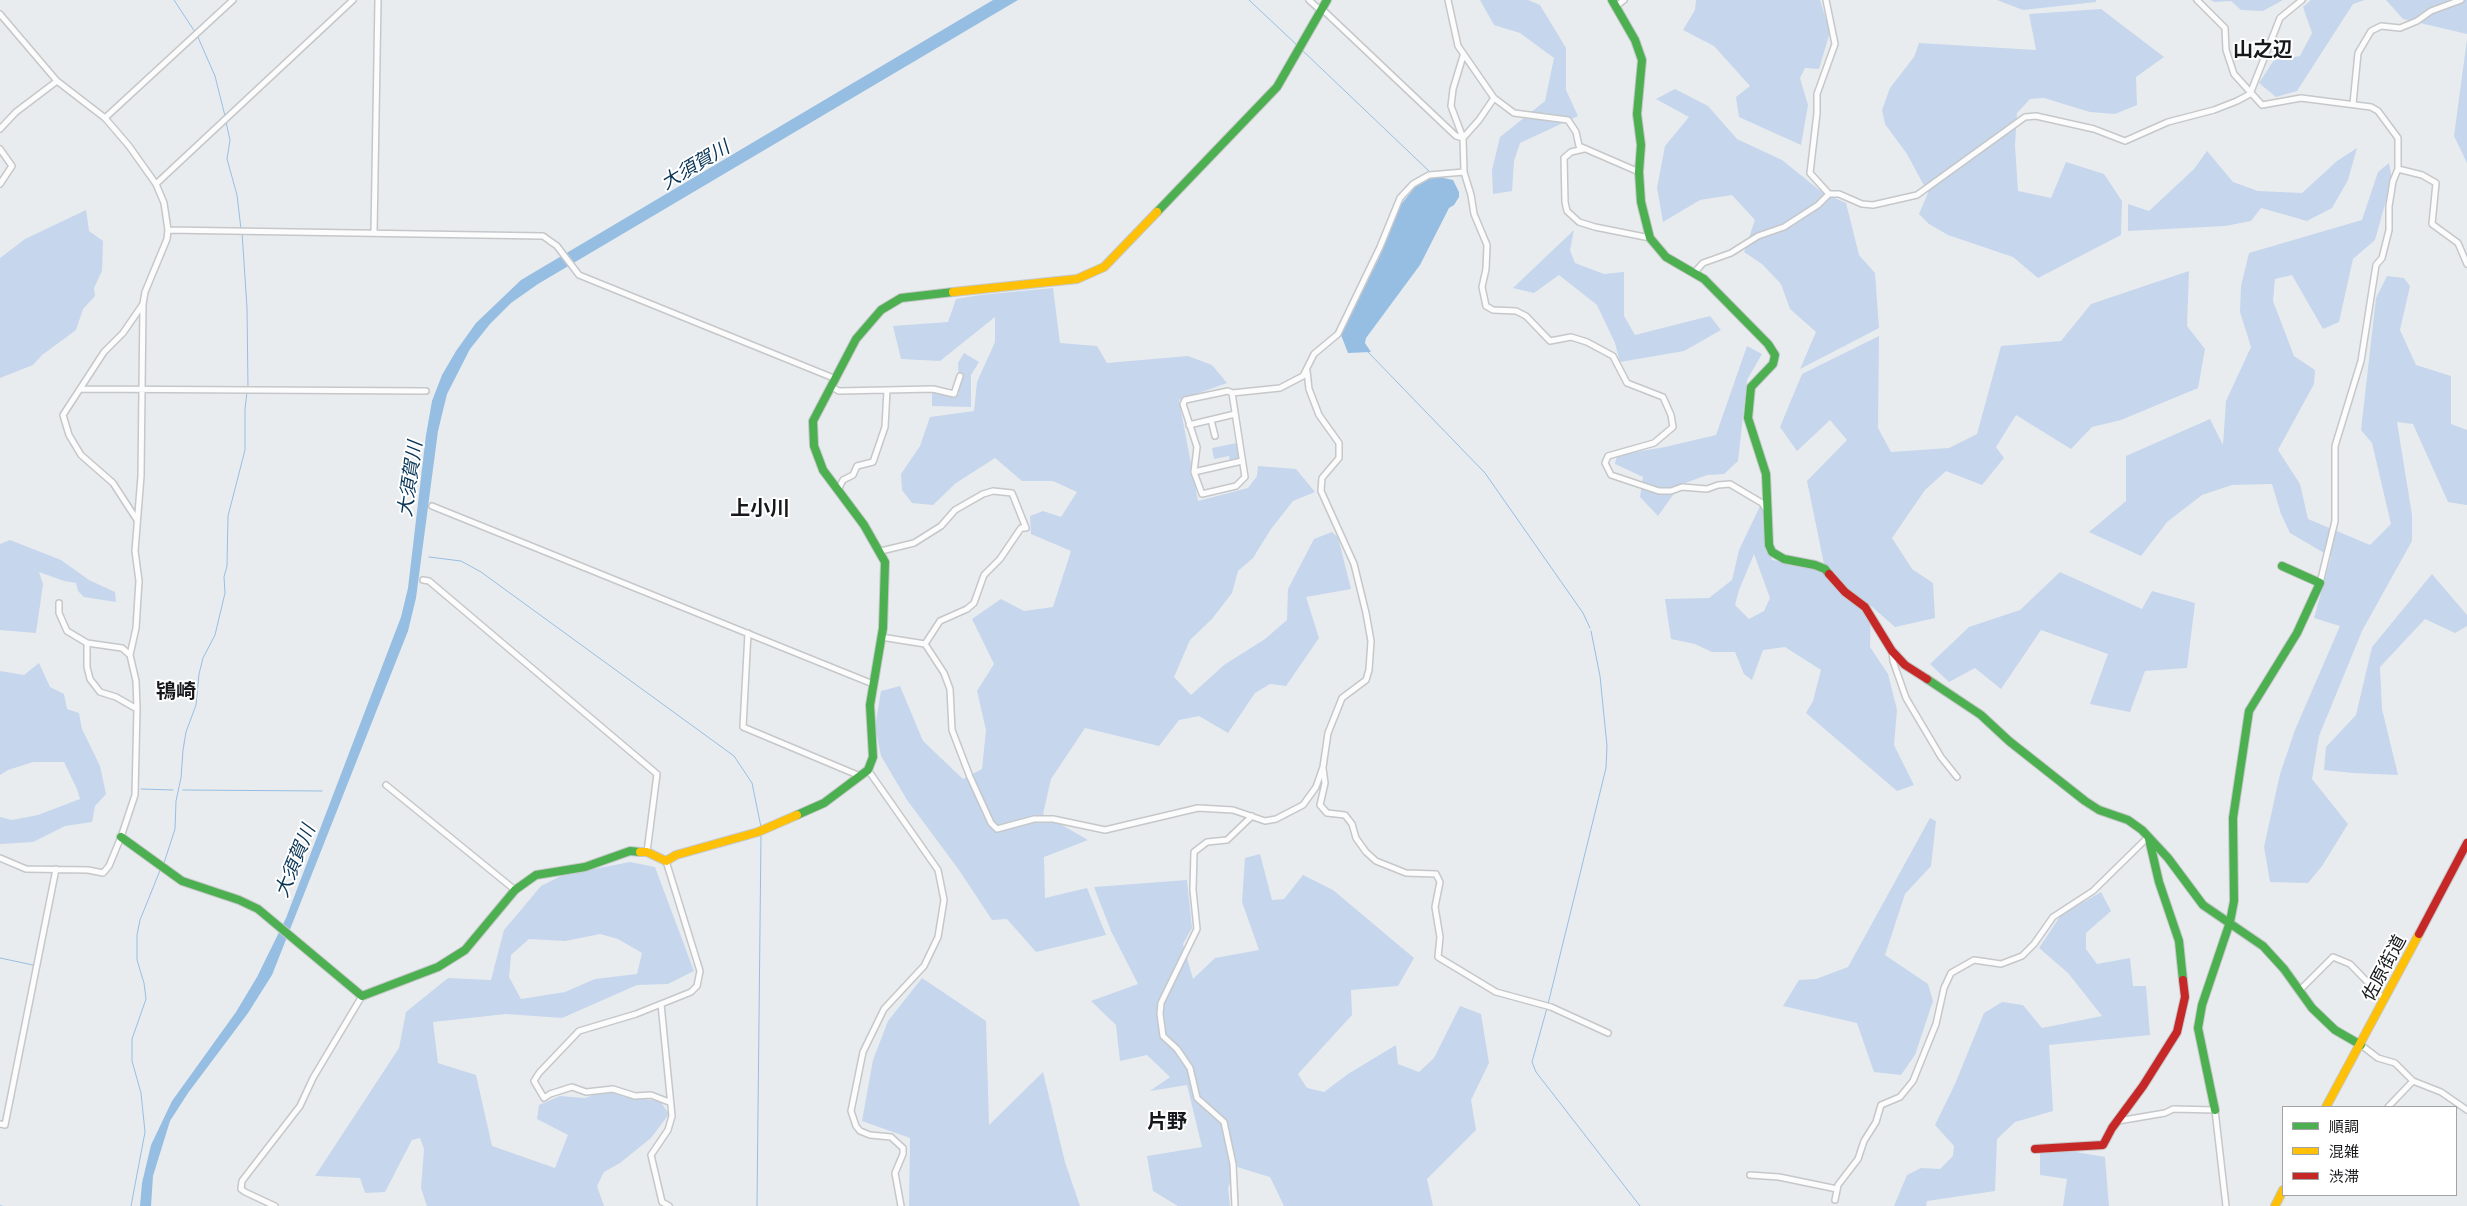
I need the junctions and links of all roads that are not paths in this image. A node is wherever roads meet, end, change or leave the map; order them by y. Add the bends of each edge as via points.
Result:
1 (233, 0) edge
2 (353, 0) edge
3 (378, 0) edge
4 (1309, 0) edge
5 (1327, 0) edge
6 (1448, 0) edge
7 (1624, 0) edge
8 (1826, 0) edge
9 (2197, 0) edge
10 (2302, 0) edge
11 (2461, 0) edge
12 (1614, 4) edge
13 (1321, 10) junction
14 (0, 14) edge
15 (1463, 56) junction
16 (57, 81) junction
17 (2250, 94) junction
18 (1494, 98) junction
19 (2353, 104) junction
20 (105, 118) junction
21 (0, 129) edge
22 (1463, 138) junction
23 (0, 149) edge
24 (1584, 149) junction
25 (2398, 169) junction
26 (1464, 172) junction
27 (1639, 172) junction
28 (0, 184) edge
29 (156, 184) junction
30 (1830, 194) junction
31 (168, 230) junction
32 (374, 234) junction
33 (1650, 238) junction
34 (2467, 264) edge
35 (1694, 272) junction
36 (143, 304) junction
37 (1307, 371) junction
38 (960, 376) dead end
39 (836, 379) junction
40 (832, 387) junction
41 (80, 390) junction
42 (141, 390) junction
43 (887, 390) junction
44 (426, 391) dead end
45 (1232, 393) junction
46 (1235, 414) junction
47 (1211, 420) junction
48 (1189, 425) junction
49 (1215, 436) dead end
50 (1242, 460) junction
51 (1194, 472) junction
52 (839, 488) junction
53 (432, 506) dead end
54 (1769, 513) junction
55 (137, 521) junction
56 (881, 551) junction
57 (2282, 566) dead end
58 (423, 580) dead end
59 (2320, 583) junction
60 (59, 603) dead end
61 (748, 633) junction
62 (882, 637) junction
63 (87, 643) junction
64 (925, 644) junction
65 (1892, 651) junction
66 (130, 654) junction
67 (873, 684) junction
68 (137, 709) junction
69 (1323, 767) junction
70 (868, 770) junction
71 (860, 776) junction
72 (1957, 776) dead end
73 (386, 785) dead end
74 (1252, 816) junction
75 (121, 837) junction
76 (2148, 838) junction
77 (2467, 843) edge
78 (647, 852) junction
79 (0, 858) edge
80 (666, 862) junction
81 (56, 869) junction
82 (515, 890) junction
83 (2230, 922) junction
84 (2299, 991) junction
85 (362, 996) junction
86 (2384, 1000) junction
87 (661, 1004) junction
88 (1608, 1033) dead end
89 (2361, 1045) junction
90 (2414, 1081) junction
91 (669, 1102) junction
92 (2327, 1106) edge
93 (2389, 1106) edge
94 (2215, 1110) junction
95 (2467, 1110) edge
96 (2117, 1122) junction
97 (0, 1124) edge
98 (2035, 1148) dead end
99 (1750, 1175) dead end
100 (1837, 1189) junction
101 (2282, 1192) edge
102 (1835, 1200) dead end
103 (276, 1206) edge
104 (669, 1206) edge
105 (901, 1206) edge
106 (1235, 1206) edge
107 (2226, 1206) edge
108 (2275, 1206) edge

1 - 20 street
2 - 29 street
3 - 32 street
4 - 13 street
5 - 13 main road
6 - 15 street
7 - 12 street
8 - 30 street via 1835,44 1817,94 1810,173
9 - 17 street via 2225,28 2229,62
10 - 17 street via 2277,22
11 - 19 street via 2431,11 2417,22 2400,28 2381,26 2371,31 2358,53
12 - 27 main road via 1636,40 1642,60 1637,114 1641,145
13 - 22 street via 1456,136
13 - 39 main road via 1277,87 1104,267 1077,279 896,299 881,310 856,339
14 - 16 street
15 - 18 street
15 - 22 street via 1451,106
16 - 20 street
16 - 21 street via 16,112
17 - 19 street via 2264,106 2295,98
17 - 30 street via 2214,110 2168,122 2125,140 2036,116 2025,117 1911,198 1868,205 1839,194
18 - 22 street
18 - 24 street via 1514,113 1568,120 1576,132 1577,144
19 - 25 street via 2374,108 2398,138
20 - 29 street
22 - 26 street
23 - 28 street via 12,166
24 - 27 street
24 - 33 street via 1571,152 1564,158 1567,211 1579,222
25 - 34 street via 2422,175 2436,183 2432,224 2458,243
25 - 59 street via 2389,206 2389,230 2382,258 2376,265 2361,361 2335,446 2335,521
26 - 37 street via 1429,176 1414,184 1400,198 1338,334 1314,354
26 - 54 street via 1474,214 1487,245 1482,287 1488,309 1516,311 1526,316 1550,340 1578,338 1610,354 1627,383 1661,394 1667,405 1673,427 1654,443 1608,456 1606,463 1611,475 1659,491 1682,487 1707,489 1718,484 1730,484 1762,503
27 - 33 main road via 1641,202
29 - 31 street via 164,203
30 - 35 street via 1784,226 1758,236 1731,253 1703,263
31 - 32 street
31 - 36 street
32 - 39 street via 536,236 549,239 579,275
33 - 35 main road via 1666,257
35 - 54 main road via 1775,354 1773,364 1751,387 1748,418 1766,474
36 - 41 street via 123,333 104,352
36 - 42 street
37 - 45 street via 1280,388
37 - 69 street via 1319,415 1339,443 1339,458 1322,478 1321,491 1354,564 1371,641 1366,680 1342,698 1328,733
38 - 43 street via 954,394 933,389
39 - 40 main road
40 - 43 street via 839,390
40 - 52 main road via 814,418 813,430 818,459
41 - 42 street
41 - 55 street via 62,415 69,435 82,455 112,483
42 - 44 street
42 - 55 street via 141,476
43 - 52 street via 886,427 873,462 857,466 853,475 843,480
45 - 46 street
45 - 48 street via 1228,391 1185,400 1182,404
46 - 47 street
46 - 50 street
47 - 48 street
47 - 49 street
48 - 51 street via 1196,447
50 - 51 street
50 - 51 street via 1244,477 1236,486 1207,494 1202,494
52 - 56 main road
53 - 61 street
54 - 65 main road via 1772,552 1784,560 1825,569 1845,592 1865,607
55 - 66 street via 135,551 139,581 136,628
56 - 62 main road via 885,562
56 - 64 street via 914,543 941,526 955,510 983,494 993,491 1012,494 1026,528 1021,528 1000,559 984,575 974,603 967,610 940,621
57 - 59 main road
58 - 78 street via 657,774
59 - 83 main road via 2297,633 2249,711 2233,818 2235,891
60 - 63 street via 58,613 66,631
61 - 67 street
61 - 71 street via 743,727
62 - 64 street
62 - 67 main road
63 - 66 street via 122,648
63 - 68 street via 86,667 90,679 100,692
64 - 74 street via 944,673 950,689 952,730 970,777 991,823 998,828 1034,818 1053,818 1105,830 1198,808 1233,810
65 - 72 street via 1906,698 1941,757
65 - 76 main road via 1920,675 1981,715 2085,801 2099,810 2128,820
66 - 68 street via 136,681
67 - 70 main road via 869,716 873,757
68 - 75 street via 137,789
69 - 74 street via 1316,787 1303,805 1276,819 1265,821
69 - 88 street via 1325,783 1320,804 1327,813 1345,815 1366,852 1376,862 1406,873 1436,874 1440,882 1435,907 1440,937 1438,957 1496,992 1551,1007
70 - 71 main road
70 - 105 street via 938,870 944,900 938,937 924,966 884,1009 863,1052 851,1111 860,1131 891,1137 902,1148 895,1173
71 - 80 main road via 824,803 766,828
73 - 82 street
74 - 106 street via 1228,840 1207,842 1194,852 1197,929 1161,1003 1160,1014 1163,1036 1190,1068 1197,1098 1224,1122 1233,1164
75 - 81 street via 103,873
75 - 85 main road via 182,881 258,909
76 - 83 main road via 2168,858 2196,899
76 - 96 main road via 2179,941 2185,997 2177,1032
76 - 100 street via 2093,891 2053,916 2022,956 2001,964 1974,960 1951,973 1936,1024 1913,1081 1900,1097 1881,1105 1858,1160
77 - 86 main road, 佐原街道
78 - 80 main road
78 - 82 main road via 627,851 592,866 536,875
79 - 81 street via 26,869
80 - 87 street via 691,937 700,977 694,990
81 - 97 street via 5,1126
82 - 85 main road via 465,950 438,967
83 - 84 main road via 2263,946
83 - 94 main road via 2202,1005 2198,1028
84 - 86 street via 2333,957 2350,964
84 - 89 main road via 2335,1030
85 - 103 street via 316,1072 300,1106 242,1181 241,1188 245,1192
86 - 89 main road, 佐原街道
87 - 91 street
87 - 91 street via 579,1031 534,1081 544,1098 572,1087 586,1092 613,1089 635,1096 652,1095
89 - 90 street via 2378,1058 2395,1062
89 - 92 main road, 佐原街道
90 - 93 street
90 - 95 street via 2441,1092
91 - 104 street via 671,1125 651,1155 662,1202
94 - 96 street via 2173,1108 2165,1113
94 - 107 street
96 - 98 main road via 2103,1145
99 - 100 street via 1779,1177
100 - 102 street
101 - 108 main road

